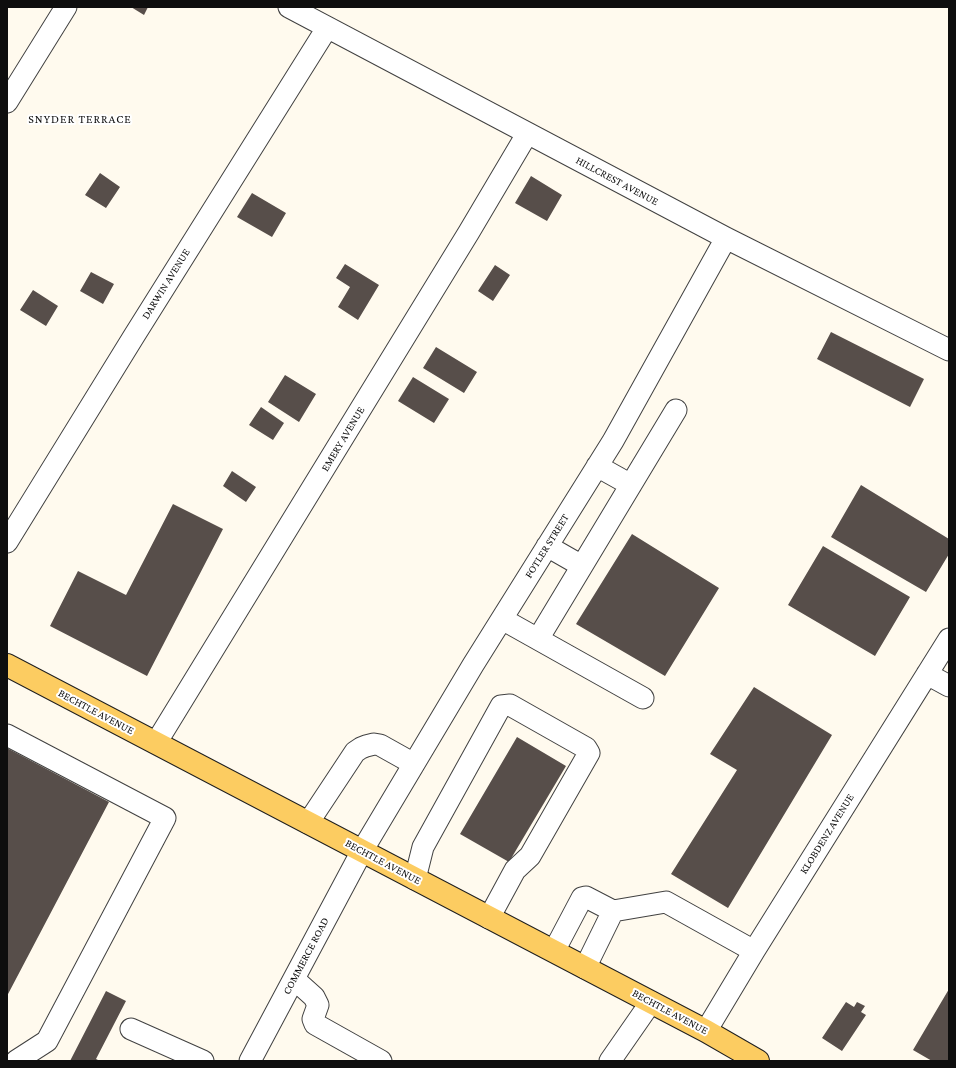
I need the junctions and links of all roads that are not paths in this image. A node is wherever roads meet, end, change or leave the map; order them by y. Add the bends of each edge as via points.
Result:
1 (66, 7) edge
2 (289, 7) edge
3 (327, 28) junction
4 (7, 102) edge
5 (527, 134) junction
6 (726, 238) junction
7 (949, 350) edge
8 (676, 410) dead end
9 (597, 466) junction
10 (631, 485) junction
11 (7, 542) edge
12 (547, 546) junction
13 (582, 566) junction
14 (502, 619) junction
15 (538, 639) junction
16 (949, 639) edge
17 (7, 665) edge
18 (927, 674) junction
19 (949, 686) edge
20 (643, 698) dead end
21 (7, 735) edge
22 (156, 743) junction
23 (414, 764) junction
24 (308, 823) junction
25 (362, 851) junction
26 (415, 879) junction
27 (613, 911) junction
28 (489, 918) junction
29 (554, 951) junction
30 (754, 951) junction
31 (585, 968) junction
32 (294, 978) junction
33 (651, 1002) junction
34 (131, 1029) dead end
35 (706, 1031) junction
36 (16, 1061) edge
37 (203, 1061) edge
38 (250, 1061) edge
39 (381, 1061) edge
40 (610, 1061) edge
41 (758, 1061) edge

1 - 4 street
2 - 3 street, HILLCREST AVENUE
3 - 5 street, HILLCREST AVENUE
3 - 11 street, DARWIN AVENUE
5 - 6 street, HILLCREST AVENUE
5 - 22 street, EMERY AVENUE
6 - 7 street, HILLCREST AVENUE
6 - 9 street, FOTLER STREET
8 - 10 street
9 - 10 street
9 - 12 street, FOTLER STREET
10 - 13 street
12 - 13 street
12 - 14 street, FOTLER STREET
13 - 15 street
14 - 15 street
14 - 23 street, FOTLER STREET
15 - 20 street
16 - 18 street, KLOBDENZ AVENUE
17 - 22 main road, BECHTLE AVENUE
18 - 19 street
18 - 30 street, KLOBDENZ AVENUE
21 - 36 street via 165,818 47,1041
22 - 24 main road, BECHTLE AVENUE
23 - 24 street via 380,745 361,748 351,757
23 - 25 street, FOTLER STREET
24 - 25 main road, BECHTLE AVENUE
25 - 26 main road, BECHTLE AVENUE
25 - 32 street, COMMERCE ROAD
26 - 28 main road, BECHTLE AVENUE
26 - 28 street via 423,847 501,706 510,704 586,748 589,753 530,856 515,870
27 - 29 street via 586,897 582,898
27 - 30 street via 666,902
27 - 31 street
28 - 29 main road, BECHTLE AVENUE
29 - 31 main road, BECHTLE AVENUE
30 - 35 street, KLOBDENZ AVENUE
31 - 33 main road, BECHTLE AVENUE
32 - 38 street, COMMERCE ROAD
32 - 39 street via 314,997 318,1005 312,1019 316,1024
33 - 35 main road, BECHTLE AVENUE
33 - 40 street
34 - 37 street
35 - 41 main road, BECHTLE AVENUE

